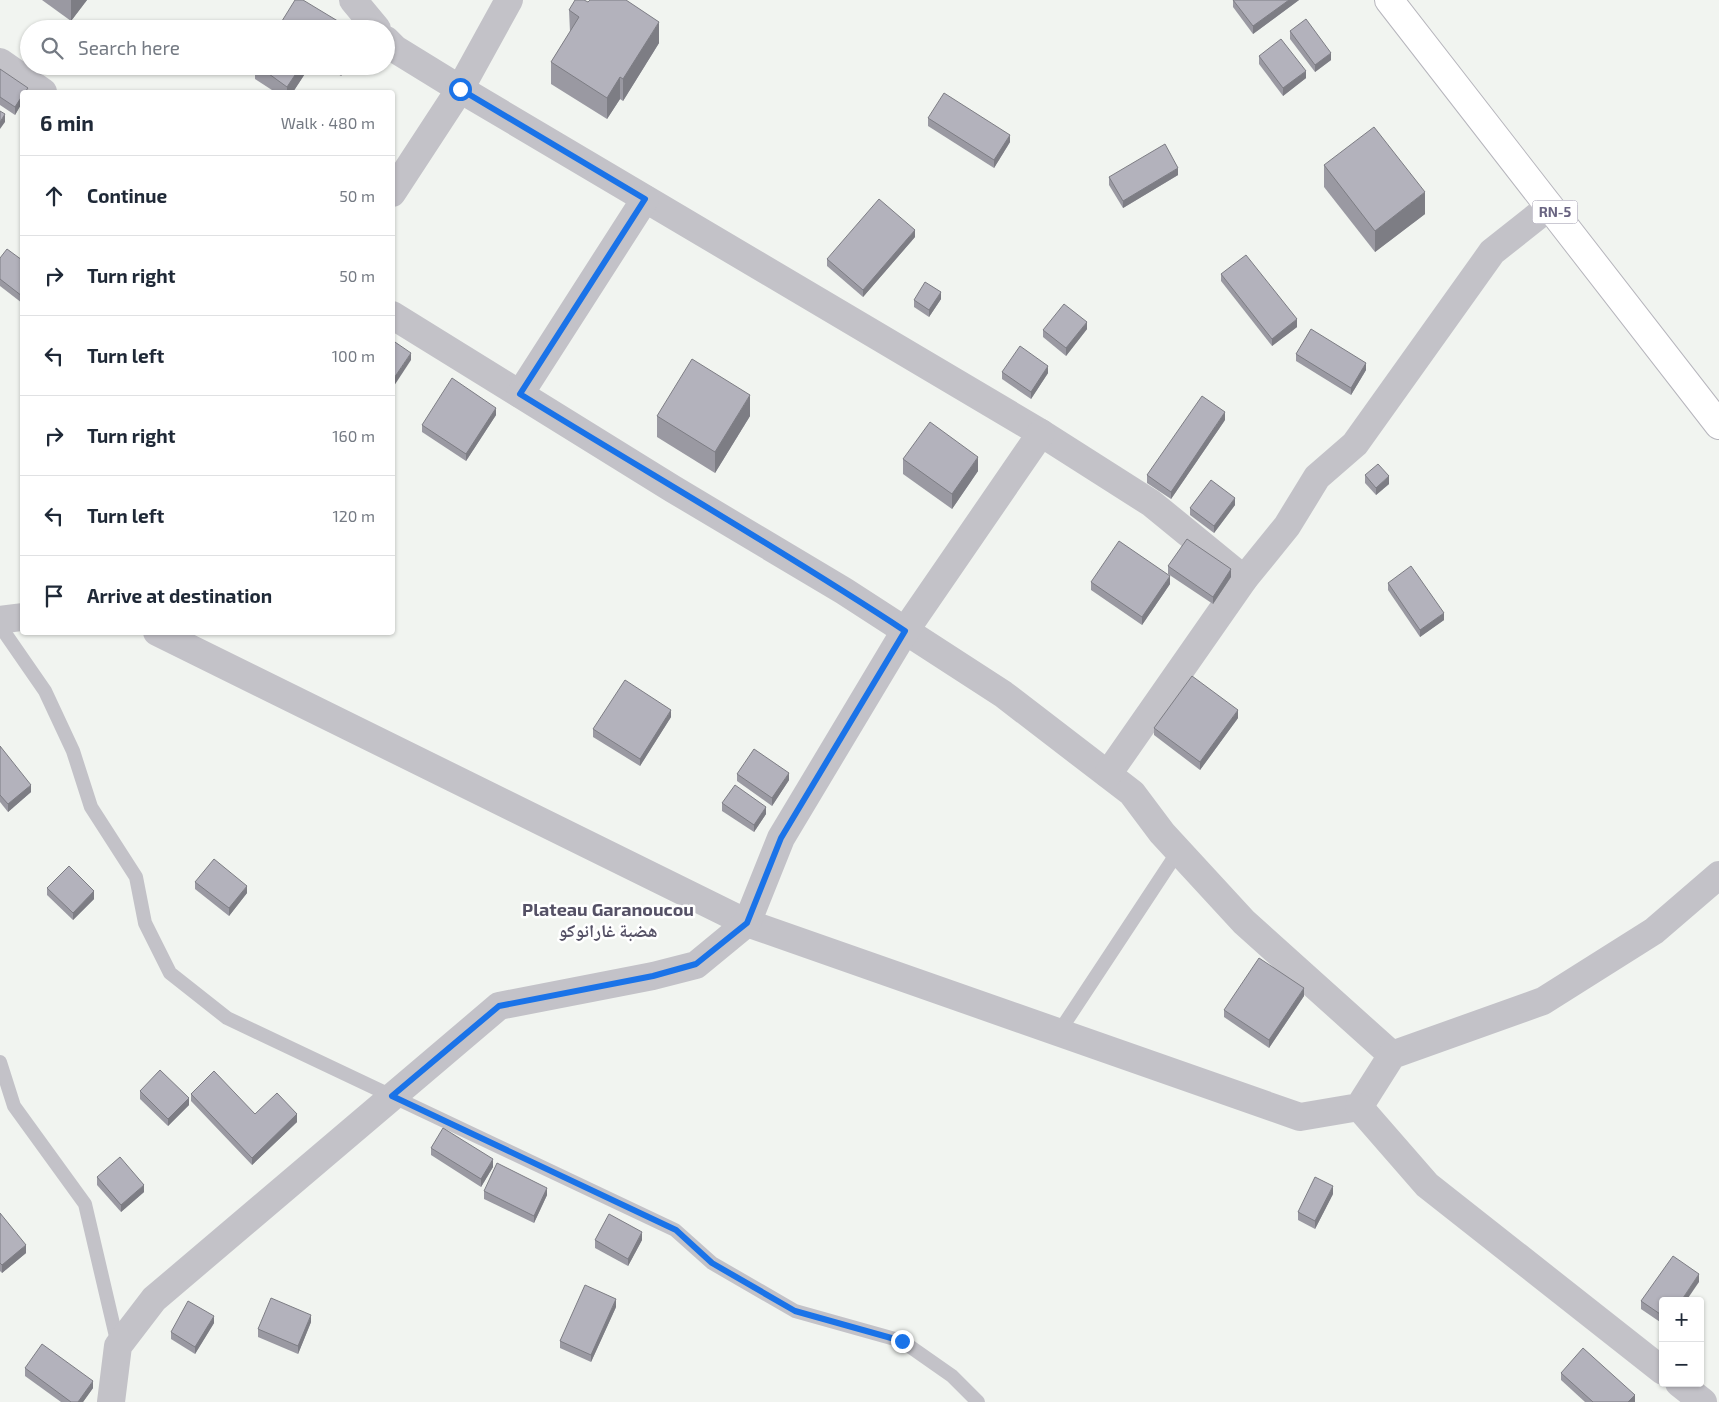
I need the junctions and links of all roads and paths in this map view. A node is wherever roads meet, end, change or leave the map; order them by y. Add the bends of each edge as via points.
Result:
1 (353, 0) edge
2 (509, 0) edge
3 (1389, 0) edge
4 (370, 20) edge
5 (395, 50) edge
6 (0, 62) edge
7 (460, 89) junction
8 (40, 90) edge
9 (395, 188) edge
10 (645, 199) junction
11 (1550, 206) junction
12 (395, 317) edge
13 (520, 394) junction
14 (1719, 425) edge
15 (1041, 433) junction
16 (1244, 579) junction
17 (20, 617) edge
18 (0, 620) edge
19 (0, 626) edge
20 (905, 631) junction
21 (163, 635) edge
22 (1108, 774) junction
23 (1179, 850) junction
24 (1719, 875) edge
25 (747, 923) junction
26 (1059, 1032) junction
27 (1392, 1055) junction
28 (0, 1062) edge
29 (392, 1096) junction
30 (1359, 1107) junction
31 (118, 1346) junction
32 (1659, 1368) edge
33 (1684, 1387) edge
34 (111, 1402) edge
35 (978, 1402) edge
36 (1703, 1402) edge

1 - 4 street
2 - 7 street
3 - 11 main road, RN-5
5 - 7 street
6 - 8 street
7 - 9 street
7 - 10 street
10 - 13 street
10 - 15 street
11 - 14 main road, RN-5
11 - 16 street via 1492,252 1355,444 1317,477 1287,526
12 - 13 street
13 - 20 street
15 - 16 street via 1151,503
15 - 20 street
16 - 22 street
17 - 18 street
19 - 29 lane via 44,691 73,751 91,807 136,877 145,923 170,974 227,1018
20 - 22 street via 1003,694
20 - 25 street via 781,838
21 - 25 street
22 - 23 street via 1132,793
23 - 26 lane
23 - 27 street via 1244,922
24 - 27 street via 1654,931 1543,1001
25 - 26 street
25 - 29 street via 696,964 653,976 499,1006
26 - 30 street via 1300,1117
27 - 30 street
28 - 31 lane via 14,1106 85,1204
29 - 31 street via 154,1299
29 - 35 lane via 676,1230 712,1263 795,1311 902,1341 952,1376
30 - 32 street via 1427,1185
31 - 34 street
33 - 36 street

